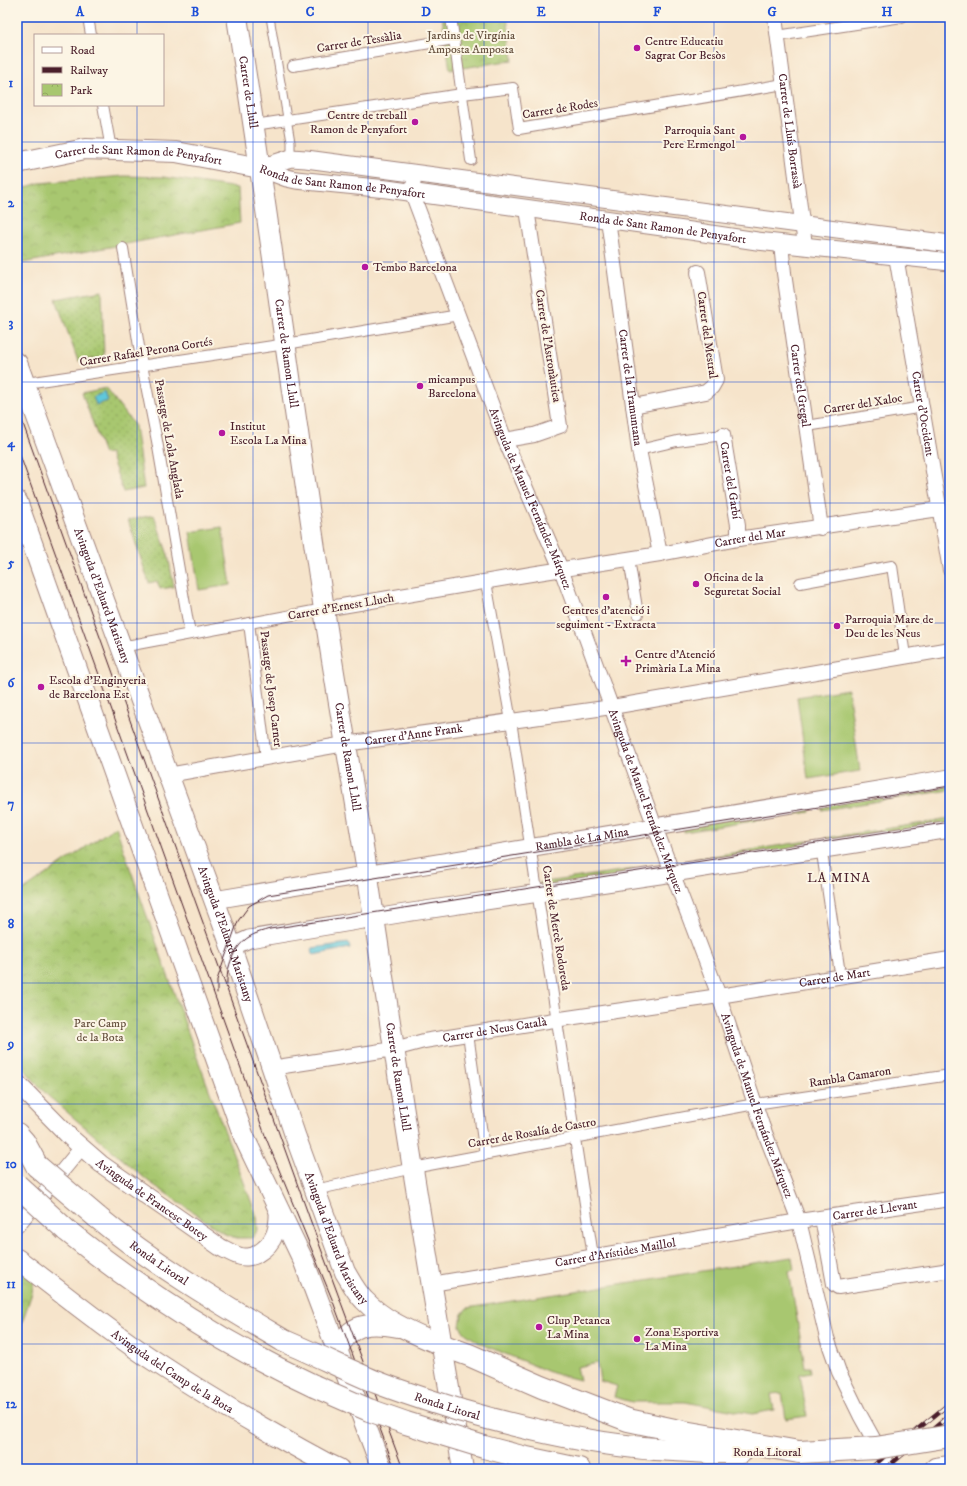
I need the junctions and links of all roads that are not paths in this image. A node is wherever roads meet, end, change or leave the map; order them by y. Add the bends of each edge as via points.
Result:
1 (88, 17) edge
2 (236, 17) edge
3 (270, 17) edge
4 (451, 17) edge
5 (775, 17) edge
6 (902, 17) edge
7 (91, 34) edge
8 (778, 36) junction
9 (454, 39) junction
10 (293, 66) dead end
11 (784, 84) junction
12 (462, 94) junction
13 (103, 106) edge
14 (287, 120) junction
15 (254, 125) junction
16 (110, 149) junction
17 (291, 158) junction
18 (471, 160) dead end
19 (17, 163) edge
20 (260, 168) junction
21 (415, 173) junction
22 (412, 193) junction
23 (527, 209) junction
24 (608, 220) junction
25 (803, 225) junction
26 (781, 244) junction
27 (950, 244) edge
28 (805, 246) junction
29 (123, 248) dead end
30 (896, 256) junction
31 (950, 262) edge
32 (698, 272) dead end
33 (458, 315) junction
34 (286, 344) junction
35 (17, 363) edge
36 (142, 365) junction
37 (33, 382) dead end
38 (633, 406) junction
39 (923, 407) junction
40 (807, 426) junction
41 (723, 435) joint
42 (505, 440) junction
43 (639, 450) junction
44 (17, 501) edge
45 (938, 509) junction
46 (822, 528) junction
47 (738, 539) junction
48 (660, 554) junction
49 (629, 559) junction
50 (561, 569) junction
51 (950, 570) edge
52 (486, 582) junction
53 (800, 583) dead end
54 (324, 610) junction
55 (638, 614) dead end
56 (249, 623) junction
57 (190, 634) junction
58 (121, 647) junction
59 (950, 649) edge
60 (905, 656) junction
61 (612, 707) junction
62 (511, 721) junction
63 (345, 744) junction
64 (266, 758) junction
65 (168, 775) junction
66 (950, 778) edge
67 (655, 827) junction
68 (950, 829) edge
69 (531, 848) junction
70 (822, 853) dead end
71 (673, 874) junction
72 (367, 875) junction
73 (536, 894) junction
74 (214, 900) junction
75 (373, 919) junction
76 (231, 947) junction
77 (950, 959) edge
78 (839, 967) dead end
79 (719, 996) junction
80 (557, 1019) junction
81 (468, 1034) junction
82 (394, 1049) junction
83 (271, 1068) junction
84 (950, 1075) edge
85 (17, 1083) edge
86 (755, 1104) junction
87 (17, 1134) edge
88 (575, 1139) junction
89 (17, 1146) edge
90 (82, 1147) junction
91 (486, 1155) junction
92 (37, 1166) junction
93 (413, 1168) junction
94 (17, 1185) edge
95 (315, 1190) junction
96 (950, 1199) edge
97 (278, 1206) junction
98 (822, 1218) junction
99 (799, 1221) junction
100 (17, 1226) edge
101 (593, 1256) junction
102 (17, 1258) edge
103 (950, 1270) edge
104 (432, 1284) junction
105 (400, 1327) junction
106 (441, 1345) junction
107 (336, 1351) junction
108 (950, 1436) edge
109 (798, 1452) junction
110 (331, 1467) edge
111 (950, 1467) edge
112 (382, 1469) edge
113 (463, 1469) edge
114 (579, 1469) edge
115 (890, 1469) edge
116 (936, 1469) edge

1 - 7 street
2 - 15 main road, Carrer de Llull
3 - 14 lane
4 - 9 street
5 - 8 street, Carrer de Lluís Borrassà
6 - 8 street
8 - 11 street, Carrer de Lluís Borrassà
9 - 10 street, Carrer de Tessàlia
9 - 12 street
11 - 12 street, Carrer de Rodes via 519,129 513,88
11 - 25 street, Carrer de Lluís Borrassà
12 - 14 street, Carrer de Rodes
12 - 18 street
13 - 16 street
14 - 15 street, Carrer de Rodes
14 - 17 lane
15 - 20 main road, Carrer de Llull
16 - 19 main road, Carrer de Sant Ramon de Penyafort via 85,149
16 - 20 main road, Carrer de Sant Ramon de Penyafort via 176,152
17 - 20 street, Ronda de Sant Ramon de Penyafort
17 - 21 street, Ronda de Sant Ramon de Penyafort
20 - 22 street, Ronda de Sant Ramon de Penyafort via 292,179
20 - 34 main road, Carrer de Ramon Llull
21 - 22 street
21 - 25 street, Ronda de Sant Ramon de Penyafort
22 - 23 street, Ronda de Sant Ramon de Penyafort
22 - 33 street, Avinguda de Manuel Fernández Márquez
23 - 24 street, Ronda de Sant Ramon de Penyafort
23 - 42 street, Carrer de l'Astronàutica via 560,426 534,435
24 - 26 street, Ronda de Sant Ramon de Penyafort
24 - 38 street, Carrer de la Tramuntana
25 - 27 street, Ronda de Sant Ramon de Penyafort
25 - 28 street, Carrer de Lluís Borrassà
26 - 28 street, Ronda de Sant Ramon de Penyafort
26 - 40 street, Carrer del Gregal
28 - 30 street, Ronda de Sant Ramon de Penyafort
29 - 36 street, Passatge de Lola Anglada
30 - 31 street, Ronda de Sant Ramon de Penyafort
30 - 39 street, Carrer d'Occident
32 - 38 street, Carrer del Mestral via 716,380 706,392
33 - 34 street, Carrer Rafael Perona Cortés
33 - 42 street, Avinguda de Manuel Fernández Márquez
34 - 36 street, Carrer Rafael Perona Cortés
34 - 54 main road, Carrer de Ramon Llull
35 - 58 main road, Avinguda d'Eduard Maristany
36 - 37 street, Carrer Rafael Perona Cortés
36 - 57 street, Passatge de Lola Anglada
38 - 43 street, Carrer de la Tramuntana
39 - 40 street, Carrer del Xaloc
39 - 45 street, Carrer d'Occident
40 - 46 street, Carrer del Gregal
41 - 43 street, Carrer del Garbí via 677,441
41 - 47 street, Carrer del Garbí
42 - 50 street, Avinguda de Manuel Fernández Márquez
43 - 48 street, Carrer de la Tramuntana
44 - 97 main road via 242,1130
45 - 46 street, Carrer del Mar
45 - 51 street, Carrer d'Occident
46 - 47 street, Carrer del Mar
47 - 48 street, Carrer del Mar
48 - 49 street, Carrer del Mar
49 - 50 street, Carrer del Mar
49 - 55 street
50 - 52 street, Carrer d'Ernest Lluch
50 - 61 street, Avinguda de Manuel Fernández Márquez
52 - 54 street, Carrer d'Ernest Lluch
52 - 62 street, Carrer de Mercè Rodoreda
53 - 60 street via 892,566
54 - 56 street, Carrer d'Ernest Lluch
54 - 63 main road, Carrer de Ramon Llull
56 - 57 street, Carrer d'Ernest Lluch
56 - 64 street, Passatge de Josep Carner
57 - 58 street, Carrer d'Ernest Lluch
58 - 65 main road, Avinguda d'Eduard Maristany
59 - 60 street
60 - 61 street
61 - 62 street, Carrer d'Anne Frank
61 - 67 street, Avinguda de Manuel Fernández Márquez
62 - 63 street, Carrer d'Anne Frank
62 - 69 street, Carrer de Mercè Rodoreda
63 - 64 street, Carrer d'Anne Frank
63 - 72 main road, Carrer de Ramon Llull
64 - 65 street, Carrer d'Anne Frank
65 - 74 main road, Avinguda d'Eduard Maristany
66 - 67 street, Rambla de La Mina
67 - 69 street, Rambla de La Mina
67 - 71 street, Avinguda de Manuel Fernández Márquez
68 - 71 street
69 - 72 street, Rambla de La Mina
69 - 73 street, Carrer de Mercè Rodoreda
70 - 78 street
71 - 73 street
71 - 79 street, Avinguda de Manuel Fernández Márquez
72 - 74 street, Rambla de La Mina
72 - 75 main road, Carrer de Ramon Llull
73 - 75 street
73 - 80 street, Carrer de Mercè Rodoreda
74 - 76 main road, Avinguda d'Eduard Maristany
75 - 76 street via 249,939
75 - 82 main road, Carrer de Ramon Llull
76 - 83 main road, Avinguda d'Eduard Maristany
77 - 79 street, Carrer de Mart
79 - 80 street, Carrer de Neus Català
79 - 86 street, Avinguda de Manuel Fernández Márquez
80 - 81 street, Carrer de Neus Català
80 - 88 street, Carrer de Mercè Rodoreda
81 - 82 street, Carrer de Neus Català
81 - 91 street
82 - 83 street, Carrer de Neus Català
82 - 93 main road, Carrer de Ramon Llull
83 - 95 main road, Avinguda d'Eduard Maristany
84 - 86 street, Rambla Camaron
85 - 90 street, Avinguda de Francesc Botey
86 - 88 street, Carrer de Rosalía de Castro
86 - 99 street, Avinguda de Manuel Fernández Márquez
87 - 92 highway
88 - 91 street, Carrer de Rosalía de Castro
88 - 101 street, Carrer de Mercè Rodoreda
89 - 92 highway, Ronda Litoral
90 - 97 street, Avinguda de Francesc Botey via 101,1164 192,1229 241,1257 254,1256 272,1241 278,1221
90 - 100 street
91 - 93 street, Carrer de Rosalía de Castro
92 - 109 highway, Ronda Litoral, bridge via 97,1217 156,1262 228,1308 284,1341 376,1382 421,1398 523,1427 584,1440 709,1452
93 - 95 street, Carrer de Rosalía de Castro
93 - 104 main road, Carrer de Ramon Llull
94 - 114 highway, bridge via 102,1259 178,1313 245,1352 368,1410 484,1447
95 - 105 main road, Avinguda d'Eduard Maristany via 345,1272 356,1290 373,1308
96 - 98 street, Carrer de Llevant
97 - 107 main road via 304,1262
98 - 99 street, Carrer de Llevant
98 - 103 street via 834,1284 838,1287
99 - 101 street, Carrer d'Arístides Maillol
99 - 115 street, Avinguda de Manuel Fernández Márquez via 827,1338 839,1372
101 - 104 street, Carrer d'Arístides Maillol
102 - 110 main road, Avinguda del Camp de la Bota via 100,1323 158,1364 236,1413
104 - 106 main road, Carrer de Ramon Llull
105 - 106 main road, Avinguda d'Eduard Maristany
105 - 107 main road via 383,1324 363,1325 345,1336
106 - 109 highway via 628,1420
106 - 113 main road
107 - 112 main road
108 - 109 highway, Ronda Litoral, bridge via 876,1448
111 - 116 highway

